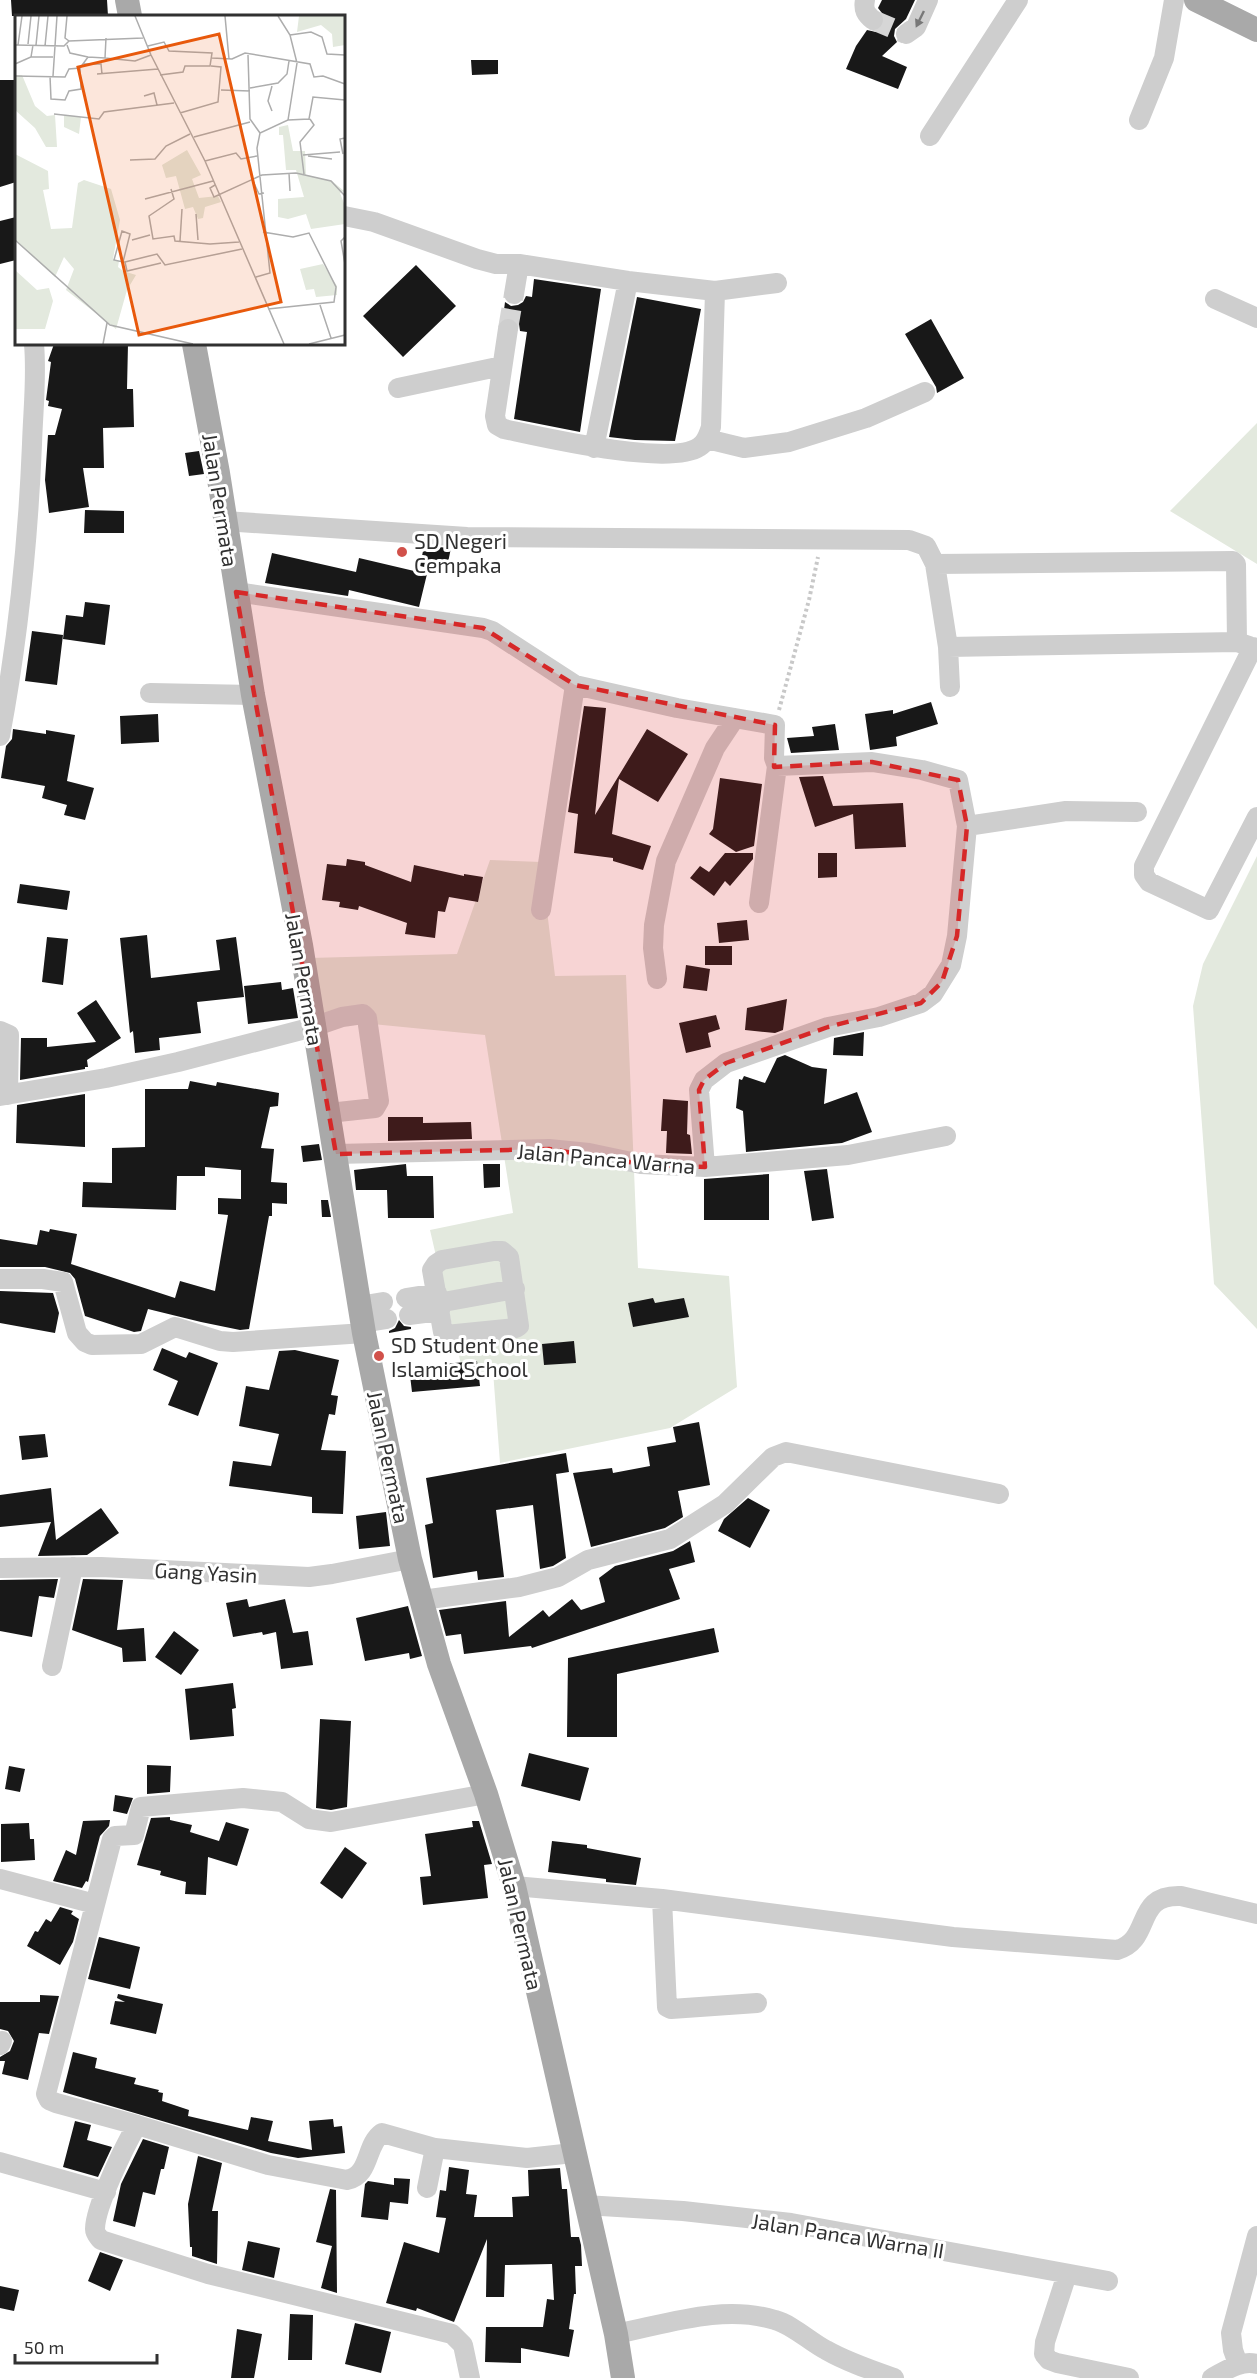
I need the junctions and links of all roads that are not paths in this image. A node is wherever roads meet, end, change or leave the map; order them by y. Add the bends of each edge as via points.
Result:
1 (127, 0) edge
2 (865, 0) edge
3 (928, 0) edge
4 (1018, 0) edge
5 (1173, 0) edge
6 (1196, 0) edge
7 (130, 15) edge
8 (873, 20) dead end
9 (1257, 30) edge
10 (906, 34) dead end
11 (1139, 120) dead end
12 (930, 136) dead end
13 (345, 216) edge
14 (519, 264) junction
15 (628, 281) junction
16 (777, 283) dead end
17 (715, 291) junction
18 (514, 294) tunnel mouth
19 (1215, 299) dead end
20 (1257, 318) edge
21 (508, 329) tunnel mouth
22 (34, 345) edge
23 (194, 345) edge
24 (502, 366) junction
25 (398, 388) dead end
26 (925, 392) dead end
27 (707, 439) junction
28 (594, 448) junction
29 (224, 521) junction
30 (935, 564) junction
31 (236, 592) junction
32 (8, 629) edge
33 (948, 646) junction
34 (1249, 646) edge
35 (575, 685) junction
36 (950, 687) dead end
37 (150, 693) dead end
38 (253, 694) junction
39 (735, 718) junction
40 (0, 736) edge
41 (777, 766) junction
42 (1137, 812) dead end
43 (1257, 817) edge
44 (967, 826) junction
45 (759, 903) dead end
46 (542, 910) dead end
47 (657, 979) dead end
48 (313, 1027) junction
49 (0, 1030) edge
50 (4, 1095) edge
51 (329, 1113) junction
52 (946, 1136) dead end
53 (336, 1154) junction
54 (705, 1167) junction
55 (0, 1279) edge
56 (515, 1289) junction
57 (438, 1302) junction
58 (407, 1306) dead end
59 (385, 1310) dead end
60 (362, 1321) junction
61 (999, 1494) dead end
62 (410, 1558) junction
63 (73, 1567) junction
64 (0, 1568) edge
65 (422, 1600) junction
66 (52, 1666) dead end
67 (486, 1794) junction
68 (0, 1879) edge
69 (514, 1886) junction
70 (662, 1899) junction
71 (95, 1904) junction
72 (1257, 1914) edge
73 (757, 2003) dead end
74 (137, 2125) junction
75 (435, 2148) junction
76 (573, 2153) junction
77 (0, 2162) edge
78 (427, 2188) dead end
79 (106, 2192) junction
80 (585, 2205) junction
81 (1257, 2236) edge
82 (1067, 2274) junction
83 (1108, 2282) dead end
84 (616, 2334) junction
85 (1248, 2364) edge
86 (470, 2378) edge
87 (623, 2378) edge
88 (894, 2378) edge
89 (1129, 2378) edge
90 (1212, 2378) edge

1 - 7 main road
2 - 8 street via 866,14
3 -> 10 street via 916,27
4 - 12 street
5 - 11 street via 1164,58
6 - 9 main road
13 - 14 street via 374,222 487,262
14 - 15 street
14 - 18 street
15 - 17 street
15 - 28 street
16 - 17 street
17 - 27 street via 711,427
19 - 20 street
21 - 24 street
22 - 32 street via 29,514
23 - 29 main road, Jalan Permata
24 - 25 street
24 - 28 street via 497,425
26 - 27 street via 866,418 789,442 744,448
27 - 28 street via 698,448 668,453
29 - 30 street via 467,537 909,540 926,546
29 - 31 main road, Jalan Permata
30 - 33 street
30 - 34 street via 1233,561
31 - 35 street via 471,624 492,631
31 - 38 main road, Jalan Permata
32 - 40 street via 10,678
33 - 34 street
33 - 36 street
34 - 43 street via 1144,866 1144,875 1149,882 1209,910
35 - 39 street
35 - 46 street
37 - 38 street
38 - 48 main road, Jalan Permata
39 - 41 street via 775,725
39 - 47 street via 715,748 666,861 654,926
41 - 44 street via 872,762 939,773 958,780
41 - 45 street
42 - 44 street via 1066,812
44 - 54 street via 957,936 951,965 938,988 921,1003 879,1017 828,1027 726,1063 704,1080 699,1090
48 - 50 street via 106,1078
48 - 51 main road, Jalan Permata
48 - 51 street via 342,1017 363,1014 367,1018 378,1106
49 - 50 street via 9,1035
51 - 53 main road, Jalan Permata
52 - 54 street, Jalan Panca Warna via 848,1155
53 - 54 street, Jalan Panca Warna via 549,1149 641,1164
53 - 60 main road, Jalan Permata
55 - 60 street via 63,1282 77,1333 92,1345 141,1344 175,1328 233,1342
56 - 57 street
56 - 57 street via 520,1323 516,1329 446,1335
56 - 57 street via 509,1257 494,1251 436,1264 432,1270
57 - 58 street
59 - 60 street
60 - 62 main road, Jalan Permata
61 - 65 street via 786,1452 773,1457 725,1504 670,1539 588,1560 558,1577 519,1587
62 - 63 street, Gang Yasin via 332,1575 309,1576
62 - 65 main road, Jalan Permata
63 - 64 street, Gang Yasin
63 - 66 street
65 - 67 main road, Jalan Permata
67 - 69 main road, Jalan Permata
67 - 71 street via 331,1822 309,1819 282,1802 243,1798 142,1806 134,1835 112,1839
68 - 71 street
69 - 70 street
69 - 76 main road, Jalan Permata
70 - 72 street via 953,1937 1117,1950 1134,1940 1152,1903 1169,1895
70 - 73 street via 667,2007
71 - 74 street via 46,2094 56,2103
74 - 75 street via 268,2165 337,2180 353,2179 362,2172 376,2137 382,2133
74 - 79 street
75 - 76 street via 527,2158
75 - 78 street
76 - 80 main road, Jalan Permata
77 - 79 street
79 - 86 street via 95,2226 101,2240 208,2274 452,2334 463,2345
80 - 82 street, Jalan Panca Warna II via 791,2223
80 - 84 main road, Jalan Permata
81 - 85 street via 1231,2333 1233,2350
82 - 83 street, Jalan Panca Warna II
82 - 89 street via 1044,2354 1057,2363
84 - 87 main road, Jalan Permata
84 - 88 street via 708,2315 761,2317 777,2320 840,2358
85 - 90 street

